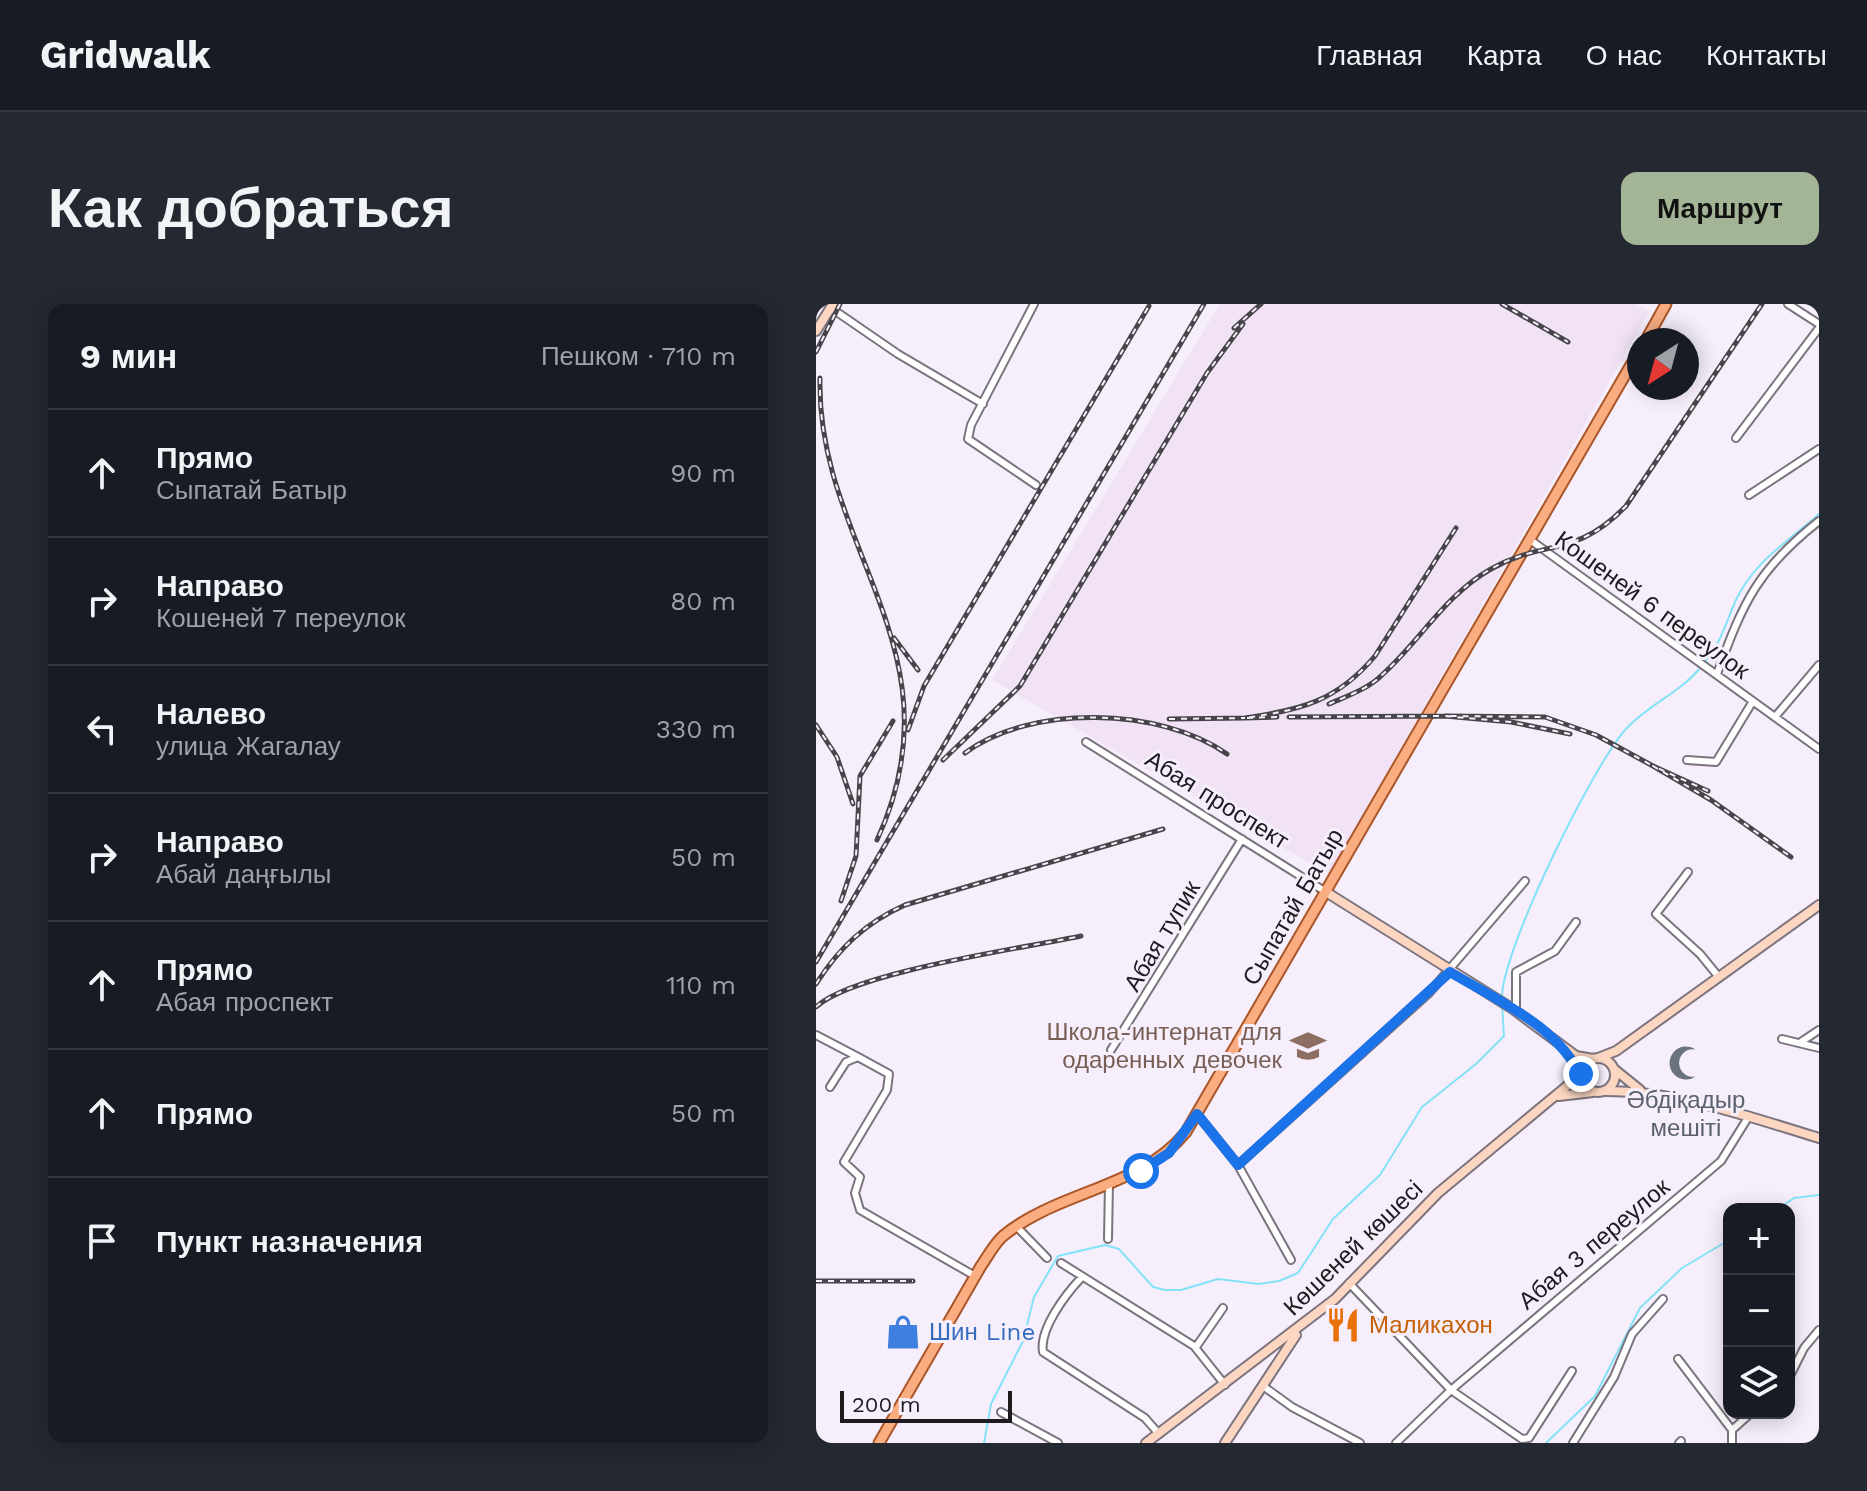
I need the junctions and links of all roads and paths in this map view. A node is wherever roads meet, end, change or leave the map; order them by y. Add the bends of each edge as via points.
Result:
1 (1034, 304) edge
2 (1666, 304) edge
3 (1788, 304) edge
4 (832, 306) edge
5 (1818, 323) edge
6 (1653, 328) edge
7 (816, 331) edge
8 (1627, 372) edge
9 (983, 404) junction
10 (1736, 438) dead end
11 (1819, 449) edge
12 (1036, 485) dead end
13 (1749, 495) dead end
14 (1819, 521) edge
15 (1529, 539) junction
16 (1819, 665) edge
17 (1717, 674) junction
18 (1753, 701) junction
19 (1775, 717) junction
20 (1086, 742) dead end
21 (1819, 749) edge
22 (1687, 760) dead end
23 (1242, 839) junction
24 (1688, 872) dead end
25 (1525, 881) dead end
26 (1326, 892) junction
27 (1819, 905) edge
28 (1576, 922) dead end
29 (1450, 972) junction
30 (1718, 976) junction
31 (1514, 1010) junction
32 (1819, 1030) edge
33 (816, 1035) edge
34 (1782, 1039) dead end
35 (1801, 1042) junction
36 (1562, 1046) junction
37 (1623, 1046) junction
38 (1819, 1048) edge
39 (1111, 1050) dead end
40 (858, 1057) junction
41 (1587, 1066) junction
42 (1614, 1068) junction
43 (830, 1087) dead end
44 (1605, 1091) junction
45 (1594, 1092) junction
46 (1649, 1093) junction
47 (1545, 1105) junction
48 (1197, 1114) junction
49 (1749, 1116) junction
50 (1819, 1138) edge
51 (1238, 1165) junction
52 (1109, 1183) junction
53 (1017, 1227) junction
54 (1108, 1239) dead end
55 (1047, 1258) dead end
56 (1291, 1260) dead end
57 (1061, 1263) dead end
58 (975, 1276) junction
59 (1081, 1278) junction
60 (1349, 1283) junction
61 (1663, 1299) dead end
62 (1223, 1308) dead end
63 (1301, 1328) junction
64 (1819, 1330) edge
65 (1196, 1347) junction
66 (1678, 1359) dead end
67 (1795, 1366) edge
68 (1572, 1371) dead end
69 (1225, 1385) junction
70 (1263, 1386) junction
71 (1451, 1390) junction
72 (1001, 1412) dead end
73 (1744, 1419) edge
74 (1732, 1430) junction
75 (1159, 1434) junction
76 (879, 1443) edge
77 (1058, 1443) edge
78 (1146, 1443) edge
79 (1225, 1443) edge
80 (1360, 1443) edge
81 (1396, 1443) edge
82 (1573, 1443) edge
83 (1732, 1443) edge

1 - 9 street
2 - 6 main road
3 - 5 street
4 - 7 main road
4 - 9 street via 898,354
5 - 10 street
8 - 15 main road, Сыпатай Батыр
9 - 12 street via 968,439
11 - 13 street
14 - 17 street via 1768,566 1751,590
15 - 17 street, Кошеней 6 переулок
15 - 26 main road, Сыпатай Батыр
16 - 19 street
17 - 18 street, Кошеней 6 переулок
18 - 19 street, Кошеней 6 переулок
18 - 22 street, Кошеней 6 переулок via 1716,762
19 - 21 street, Кошеней 6 переулок
20 - 23 street, Абая проспект
23 - 26 street, Абая проспект
23 - 39 street, Абая тупик
24 - 30 street via 1656,914
25 - 29 street
26 - 29 main road
26 - 48 main road, Сыпатай Батыр
27 - 30 main road
28 - 31 street via 1555,951 1516,972
29 - 31 main road
29 - 51 street
30 - 37 main road
31 - 36 main road
32 - 35 street
33 - 40 street
34 - 35 street
35 - 38 street
36 - 41 main road
36 - 41 main road
37 - 41 main road
37 - 42 main road
40 - 43 street via 846,1062
40 - 58 street via 889,1074 887,1090 844,1162 860,1177 855,1193 860,1210
41 - 42 main road
41 - 45 main road
41 - 47 main road
42 - 44 main road via 1615,1079
42 - 46 main road via 1627,1083
44 - 45 main road
44 - 46 main road
45 - 47 main road via 1572,1091
46 - 49 main road
47 - 60 main road, Көшеней көшесі via 1468,1165
48 - 51 street
48 - 52 main road, Сыпатай Батыр via 1169,1153
49 - 50 main road
49 - 71 street, Абая 3 переулок via 1721,1161
51 - 56 street
52 - 53 main road, Сыпатай Батыр
52 - 54 street
53 - 55 street
53 - 58 main road, Сыпатай Батыр via 1001,1238
57 - 59 street
58 - 76 main road, Сыпатай Батыр
59 - 65 street
59 - 75 street via 1067,1292 1047,1330 1043,1352 1145,1418
60 - 63 main road, Көшеней көшесі
60 - 71 street
61 - 82 street via 1632,1334 1614,1377
62 - 65 street
63 - 69 main road, Көшеней көшесі
63 - 70 main road
64 - 67 street
65 - 69 street
66 - 74 street
68 - 71 street via 1526,1439
69 - 75 main road, Көшеней көшесі
70 - 79 main road
70 - 80 street
71 - 81 street, Абая 3 переулок
72 - 77 street
73 - 74 street
74 - 83 street
75 - 78 main road, Көшеней көшесі

